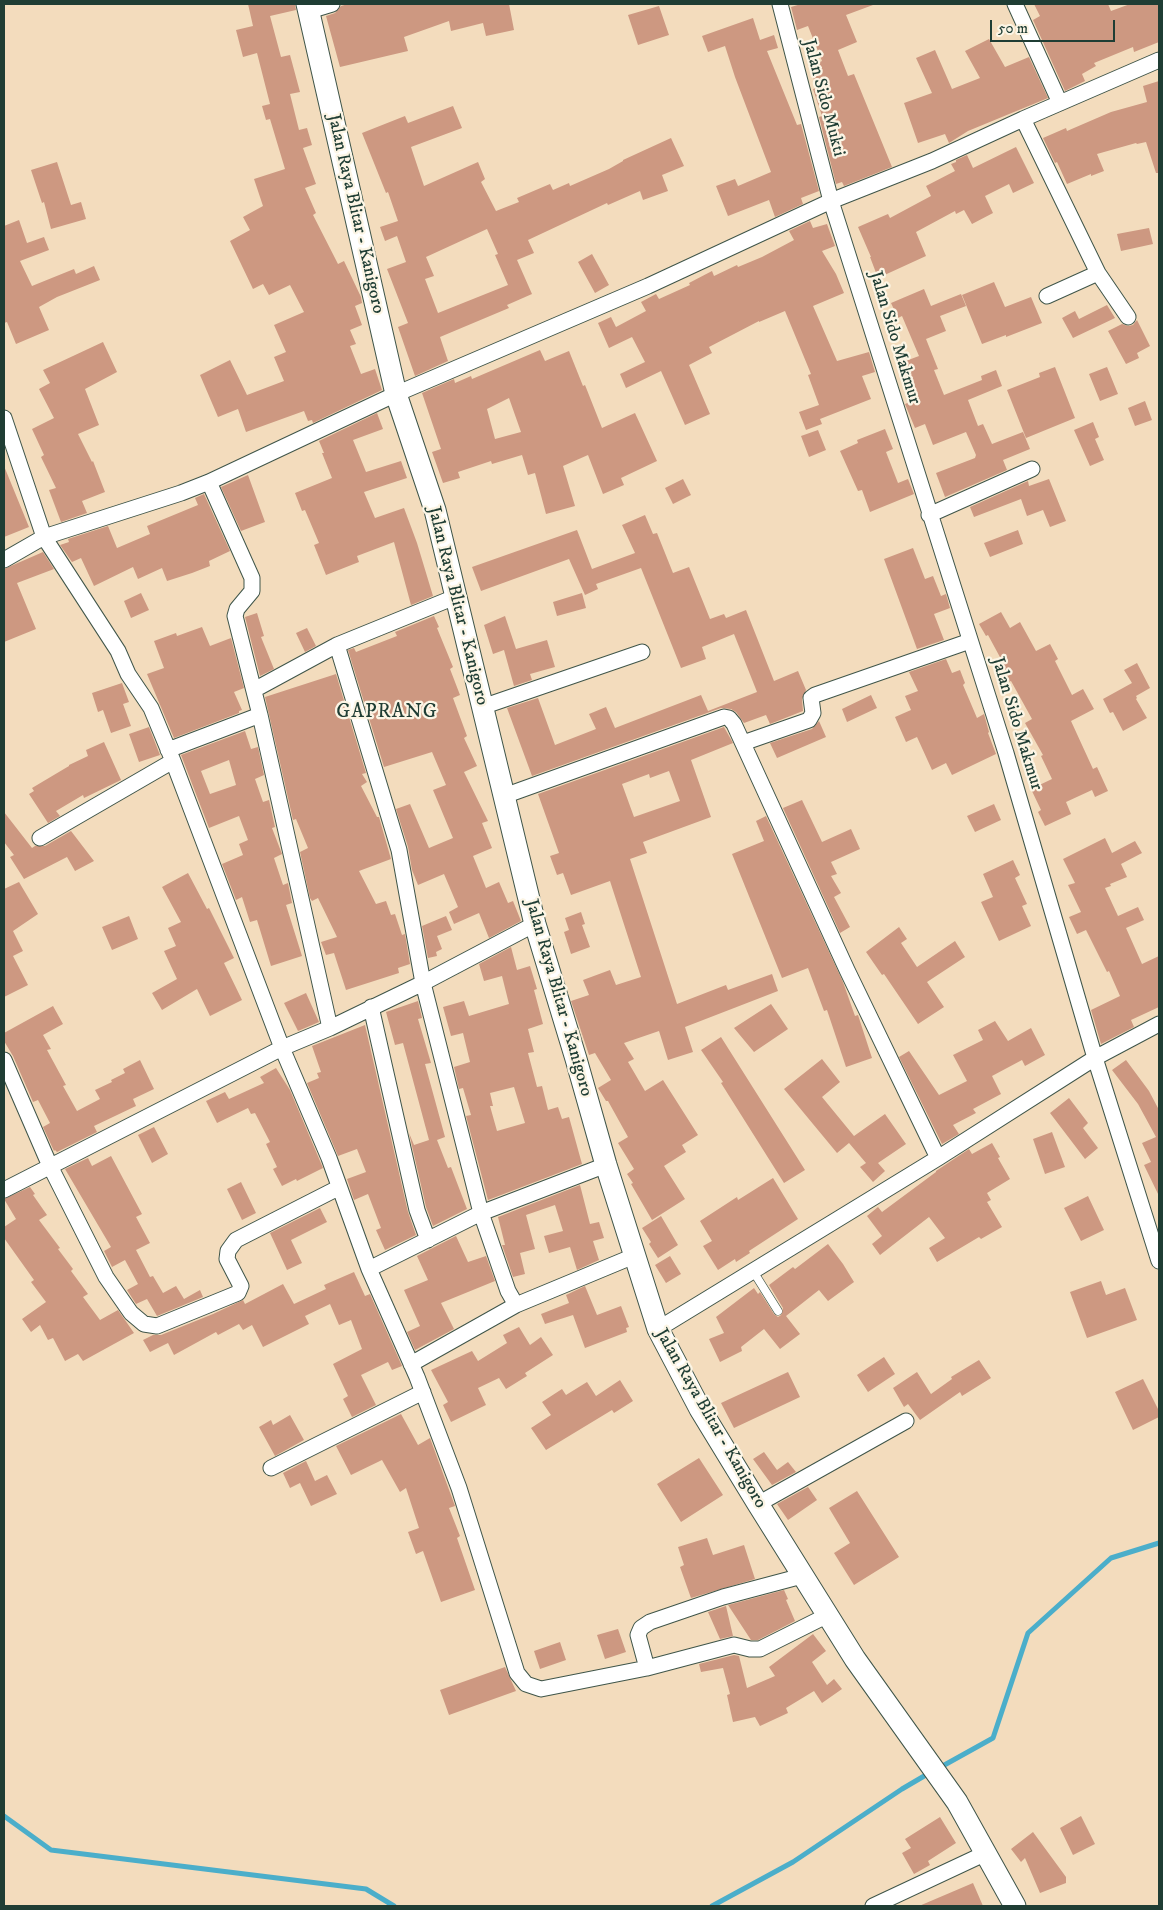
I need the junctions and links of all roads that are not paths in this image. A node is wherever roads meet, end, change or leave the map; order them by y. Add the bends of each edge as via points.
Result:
1 (332, 4) edge
2 (780, 4) edge
3 (1015, 4) edge
4 (308, 7) edge
5 (1159, 60) edge
6 (1060, 103) junction
7 (1023, 119) junction
8 (831, 201) junction
9 (1098, 273) junction
10 (1047, 296) dead end
11 (1128, 316) dead end
12 (396, 394) junction
13 (4, 418) edge
14 (1032, 469) dead end
15 (208, 482) junction
16 (929, 515) junction
17 (44, 537) junction
18 (4, 560) edge
19 (455, 597) junction
20 (970, 642) junction
21 (337, 645) junction
22 (642, 652) dead end
23 (254, 690) junction
24 (482, 707) junction
25 (260, 715) junction
26 (743, 743) junction
27 (170, 755) junction
28 (504, 796) junction
29 (40, 838) dead end
30 (535, 924) junction
31 (423, 983) junction
32 (371, 1007) junction
33 (1159, 1024) edge
34 (330, 1028) junction
35 (282, 1048) junction
36 (1095, 1058) junction
37 (4, 1060) edge
38 (938, 1158) junction
39 (606, 1165) junction
40 (50, 1166) junction
41 (338, 1188) junction
42 (4, 1190) edge
43 (481, 1213) junction
44 (428, 1240) junction
45 (634, 1256) junction
46 (1159, 1261) edge
47 (369, 1269) junction
48 (753, 1271) junction
49 (516, 1305) junction
50 (778, 1311) dead end
51 (658, 1330) junction
52 (411, 1364) junction
53 (422, 1392) junction
54 (906, 1422) dead end
55 (271, 1468) dead end
56 (758, 1504) junction
57 (802, 1576) junction
58 (828, 1615) junction
59 (647, 1668) junction
60 (984, 1854) junction
61 (873, 1906) edge
62 (1015, 1906) edge

1 - 4 street
2 - 8 street, Jalan Sido Mukti
3 - 6 street
4 - 12 main road, Jalan Raya Blitar - Kanigoro
5 - 6 street
6 - 7 street
7 - 8 street via 932,161
7 - 9 street
8 - 12 street via 648,286
8 - 16 street, Jalan Sido Makmur
9 - 10 street
9 - 11 street
12 - 15 street
12 - 19 main road, Jalan Raya Blitar - Kanigoro via 435,510
13 - 17 street
14 - 16 street
15 - 17 street
15 - 23 street via 252,578 252,591 235,616
16 - 20 street, Jalan Sido Makmur
17 - 18 street
17 - 27 street via 151,708
19 - 21 street
19 - 24 main road, Jalan Raya Blitar - Kanigoro
20 - 26 street via 815,695 811,698 813,713 809,720
20 - 36 street, Jalan Sido Makmur via 1006,753
21 - 23 street
21 - 31 street via 399,850
22 - 24 street
23 - 25 street
24 - 28 main road, Jalan Raya Blitar - Kanigoro
25 - 27 street
25 - 34 street
26 - 28 street via 732,721 724,717
26 - 38 street via 892,1067
27 - 29 street
27 - 35 street
28 - 30 main road, Jalan Raya Blitar - Kanigoro
30 - 31 street
30 - 39 main road, Jalan Raya Blitar - Kanigoro
31 - 32 street
31 - 43 street
32 - 34 street
32 - 44 street via 417,1210
33 - 36 street
34 - 35 street
35 - 40 street
35 - 41 street via 329,1158
36 - 38 street
36 - 46 street, Jalan Sido Makmur
37 - 40 street
38 - 48 street
39 - 43 street
39 - 45 main road, Jalan Raya Blitar - Kanigoro
40 - 41 street via 106,1277 137,1319 157,1326 238,1293 241,1286 227,1259 228,1251 236,1240
40 - 42 street
41 - 47 street
43 - 44 street
43 - 49 street
44 - 47 street
45 - 49 street
45 - 51 main road, Jalan Raya Blitar - Kanigoro
47 - 52 street
48 - 50 lane
48 - 51 street
49 - 52 street
51 - 56 main road, Jalan Raya Blitar - Kanigoro via 700,1409
52 - 53 street
53 - 55 street
53 - 59 street via 459,1488 517,1673 526,1684 542,1689
54 - 56 street
56 - 57 main road, Jalan Raya Blitar - Kanigoro
57 - 58 main road, Jalan Raya Blitar - Kanigoro
57 - 59 street via 723,1597 650,1622 641,1628 638,1635
58 - 59 street via 760,1649 750,1650 734,1645
58 - 60 main road, Jalan Raya Blitar - Kanigoro via 956,1802
60 - 61 street
60 - 62 main road, Jalan Raya Blitar - Kanigoro

